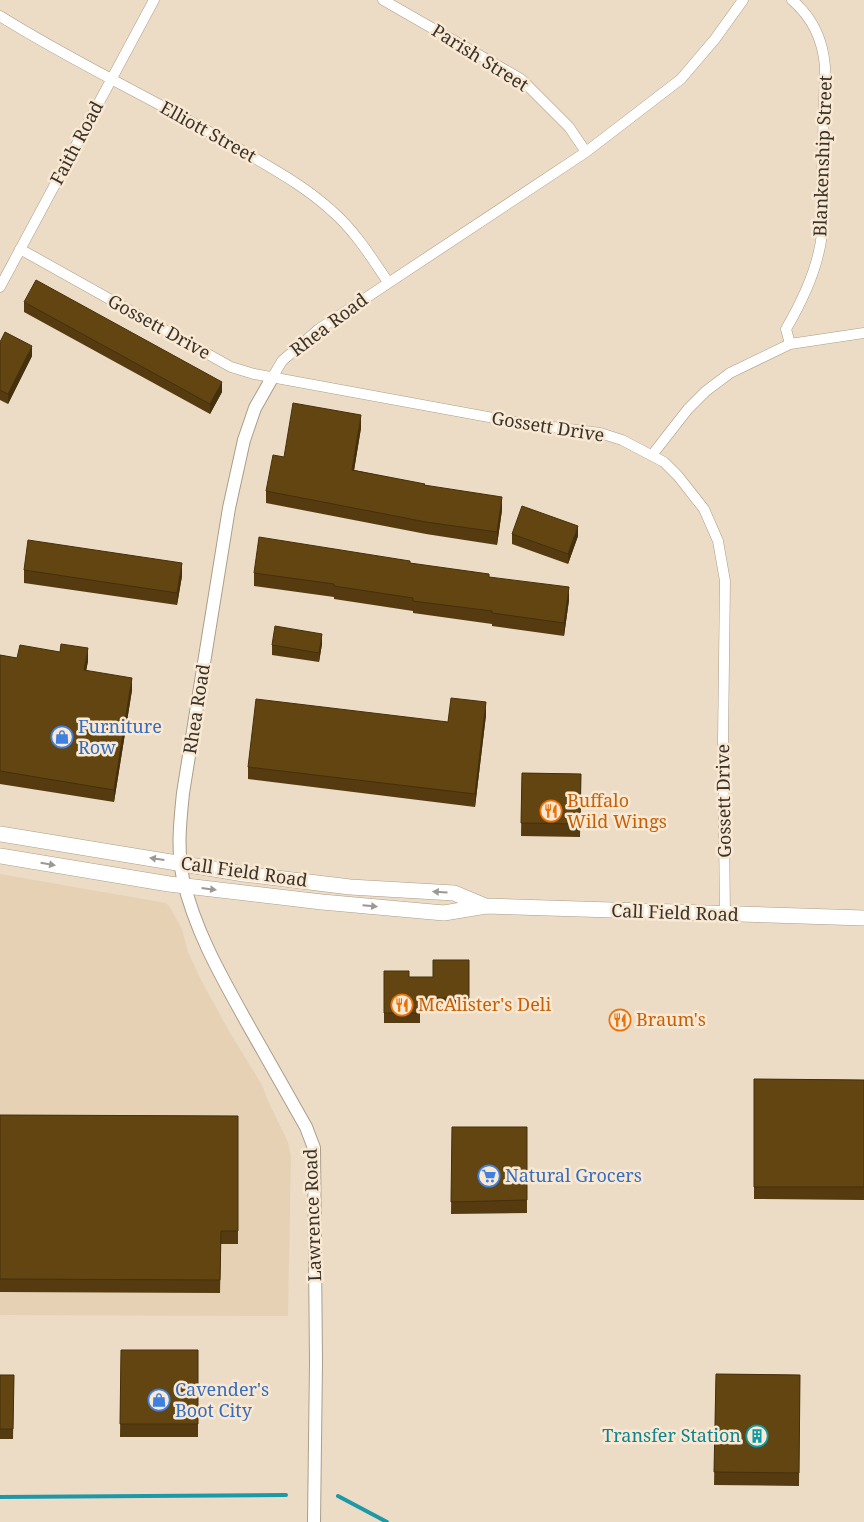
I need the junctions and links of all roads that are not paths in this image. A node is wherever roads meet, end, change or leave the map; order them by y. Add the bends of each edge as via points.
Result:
1 (154, 0) edge
2 (383, 0) edge
3 (743, 0) edge
4 (792, 0) edge
5 (0, 16) edge
6 (111, 79) junction
7 (586, 152) junction
8 (20, 249) junction
9 (388, 282) junction
10 (0, 286) edge
11 (864, 333) edge
12 (790, 344) junction
13 (272, 378) junction
14 (652, 455) junction
15 (0, 834) edge
16 (26, 838) junction
17 (0, 856) edge
18 (19, 859) junction
19 (183, 876) junction
20 (486, 906) junction
21 (725, 915) junction
22 (864, 918) edge
23 (314, 1522) edge

1 - 6 street, Faith Road
2 - 7 street, Parish Street via 521,79 569,127
3 - 7 street, Rhea Road via 681,79
4 - 12 street, Blankenship Street via 803,10 819,36 825,66 820,250 813,275 786,328
5 - 6 street, Elliott Street
6 - 8 street, Faith Road
6 - 9 street, Elliott Street via 204,128 304,187 355,234
7 - 9 street, Rhea Road
8 - 10 street, Faith Road
8 - 13 street, Gossett Drive via 230,366
9 - 13 street, Rhea Road via 319,328 282,361
11 - 12 street
12 - 14 street via 730,373 706,391
13 - 14 street, Gossett Drive via 521,423 600,433
13 - 19 street, Rhea Road via 255,408 244,440 229,508 183,793 178,837
14 - 21 street, Gossett Drive via 678,476 704,509 722,562 725,581
15 - 16 main road, Call Field Road
16 - 18 main road
19 -> 16 main road, Call Field Road
17 - 18 main road, Call Field Road
18 -> 19 main road, Call Field Road
19 -> 20 main road, Call Field Road via 322,902 444,913
20 -> 19 main road, Call Field Road via 454,893 244,874
19 - 23 street, Lawrence Road via 200,933 306,1127 314,1148
20 - 21 main road, Call Field Road
21 - 22 main road, Call Field Road

